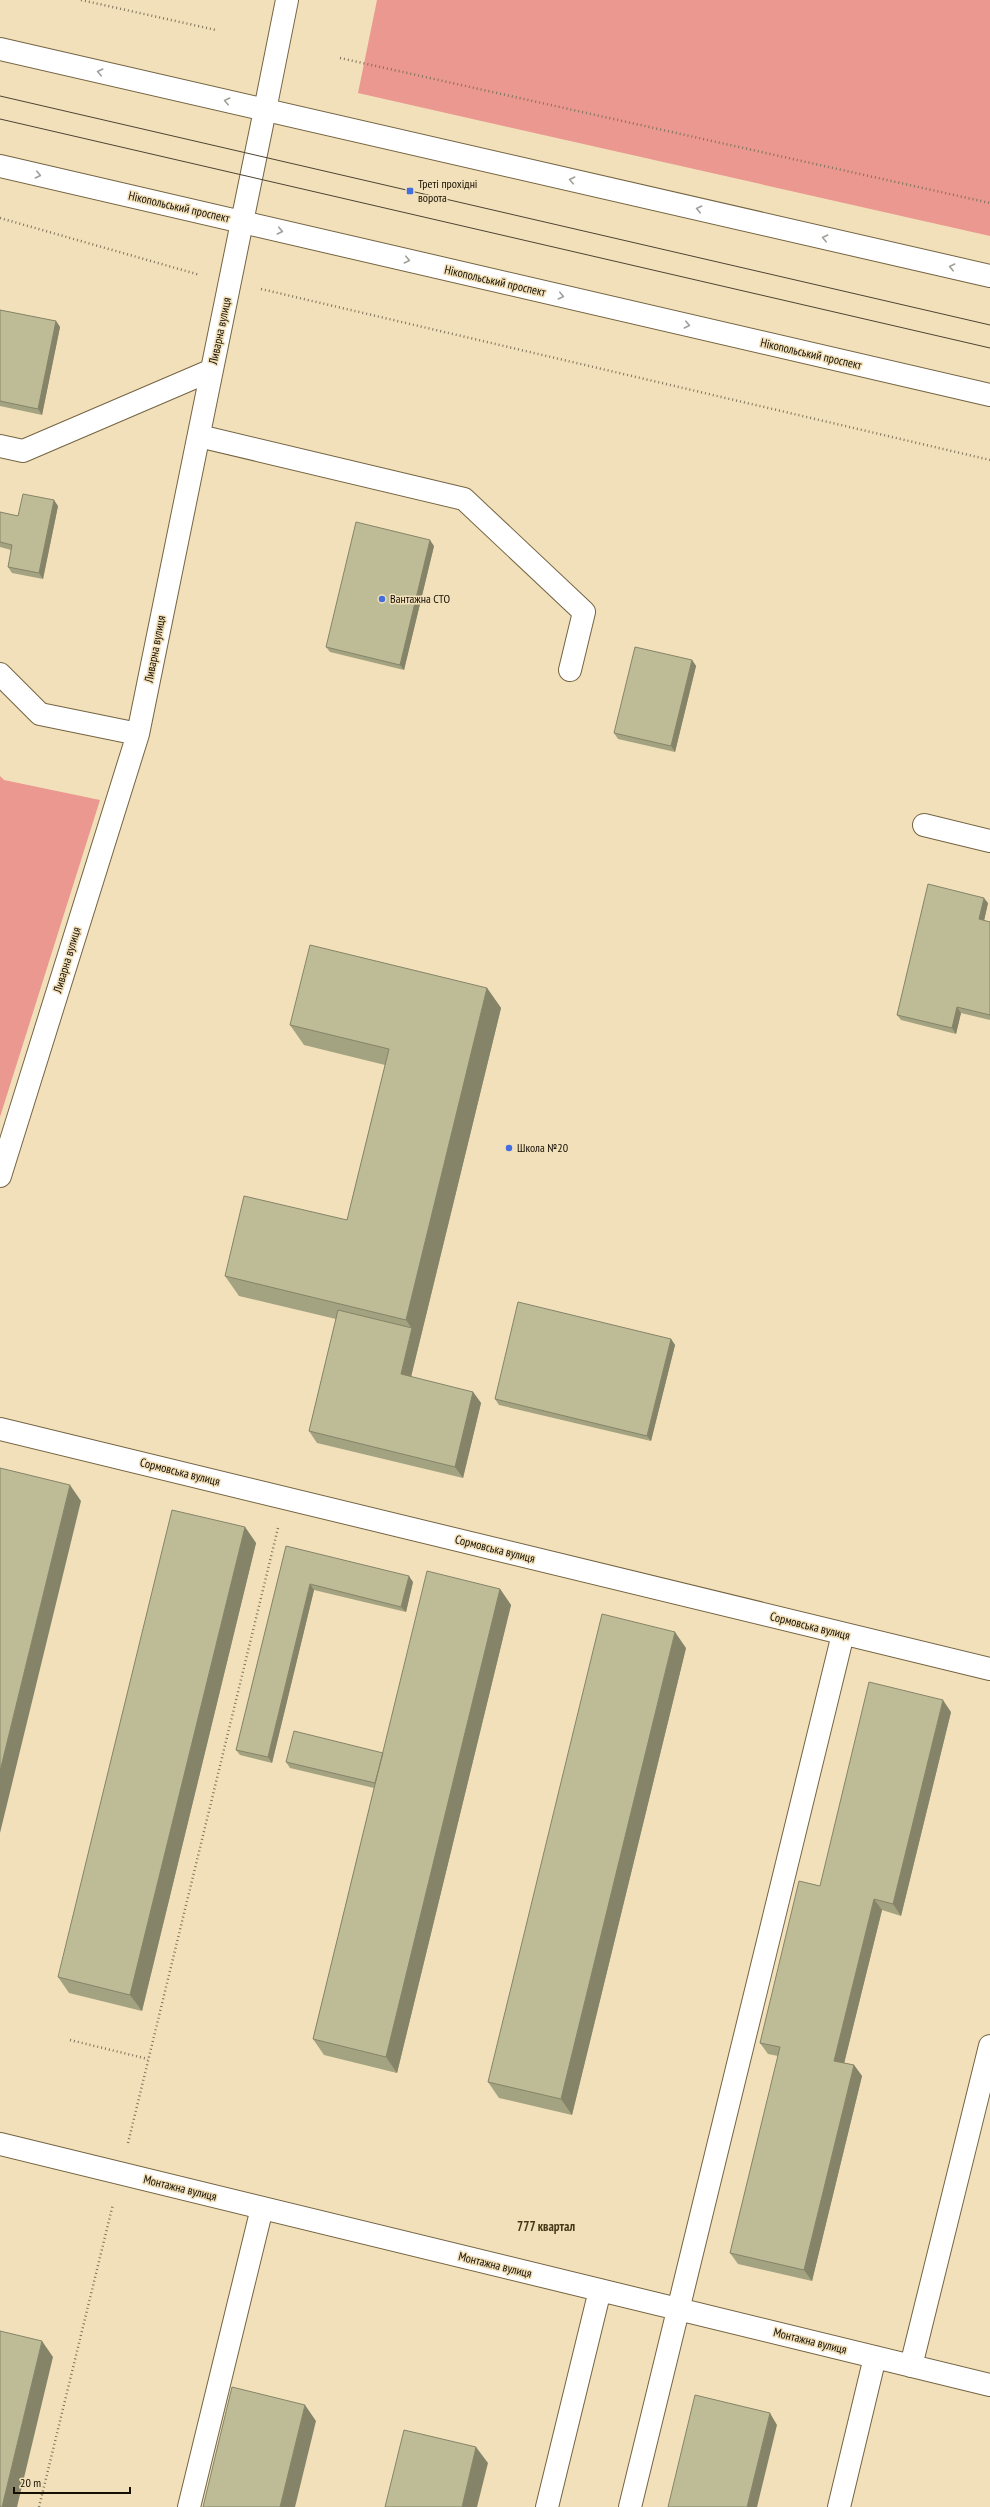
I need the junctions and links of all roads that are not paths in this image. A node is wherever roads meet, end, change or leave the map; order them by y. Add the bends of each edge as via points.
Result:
1 (287, 0) edge
2 (0, 49) edge
3 (265, 110) junction
4 (0, 166) edge
5 (242, 222) junction
6 (990, 276) edge
7 (212, 370) junction
8 (990, 395) edge
9 (199, 436) junction
10 (0, 446) edge
11 (570, 670) dead end
12 (0, 674) edge
13 (138, 734) junction
14 (924, 826) dead end
15 (990, 841) edge
16 (0, 1176) edge
17 (0, 1429) edge
18 (843, 1634) junction
19 (990, 1669) edge
20 (990, 2046) edge
21 (0, 2144) edge
22 (262, 2208) junction
23 (600, 2290) junction
24 (678, 2309) junction
25 (875, 2357) junction
26 (911, 2366) junction
27 (990, 2385) edge
28 (189, 2507) edge
29 (547, 2507) edge
30 (630, 2507) edge
31 (839, 2507) edge

1 - 3 street, Ливарна вулиця
3 -> 2 street
3 - 5 street, Ливарна вулиця
6 -> 3 street
4 -> 5 street, Нікопольський проспект
5 - 7 street, Ливарна вулиця
5 -> 8 street, Нікопольський проспект
7 - 9 street, Ливарна вулиця
7 - 10 street via 24,451
9 - 11 street via 464,499 584,612
9 - 13 street, Ливарна вулиця
12 - 13 street via 40,714
13 - 16 street, Ливарна вулиця
14 - 15 street
17 - 18 street, Сормовська вулиця
18 - 19 street, Сормовська вулиця
18 - 24 street
20 - 26 street
21 - 22 street, Монтажна вулиця
22 - 23 street, Монтажна вулиця
22 - 28 street
23 - 24 street, Монтажна вулиця
23 - 29 street
24 - 25 street, Монтажна вулиця
24 - 30 street
25 - 26 street, Монтажна вулиця
25 - 31 street
26 - 27 street, Монтажна вулиця

